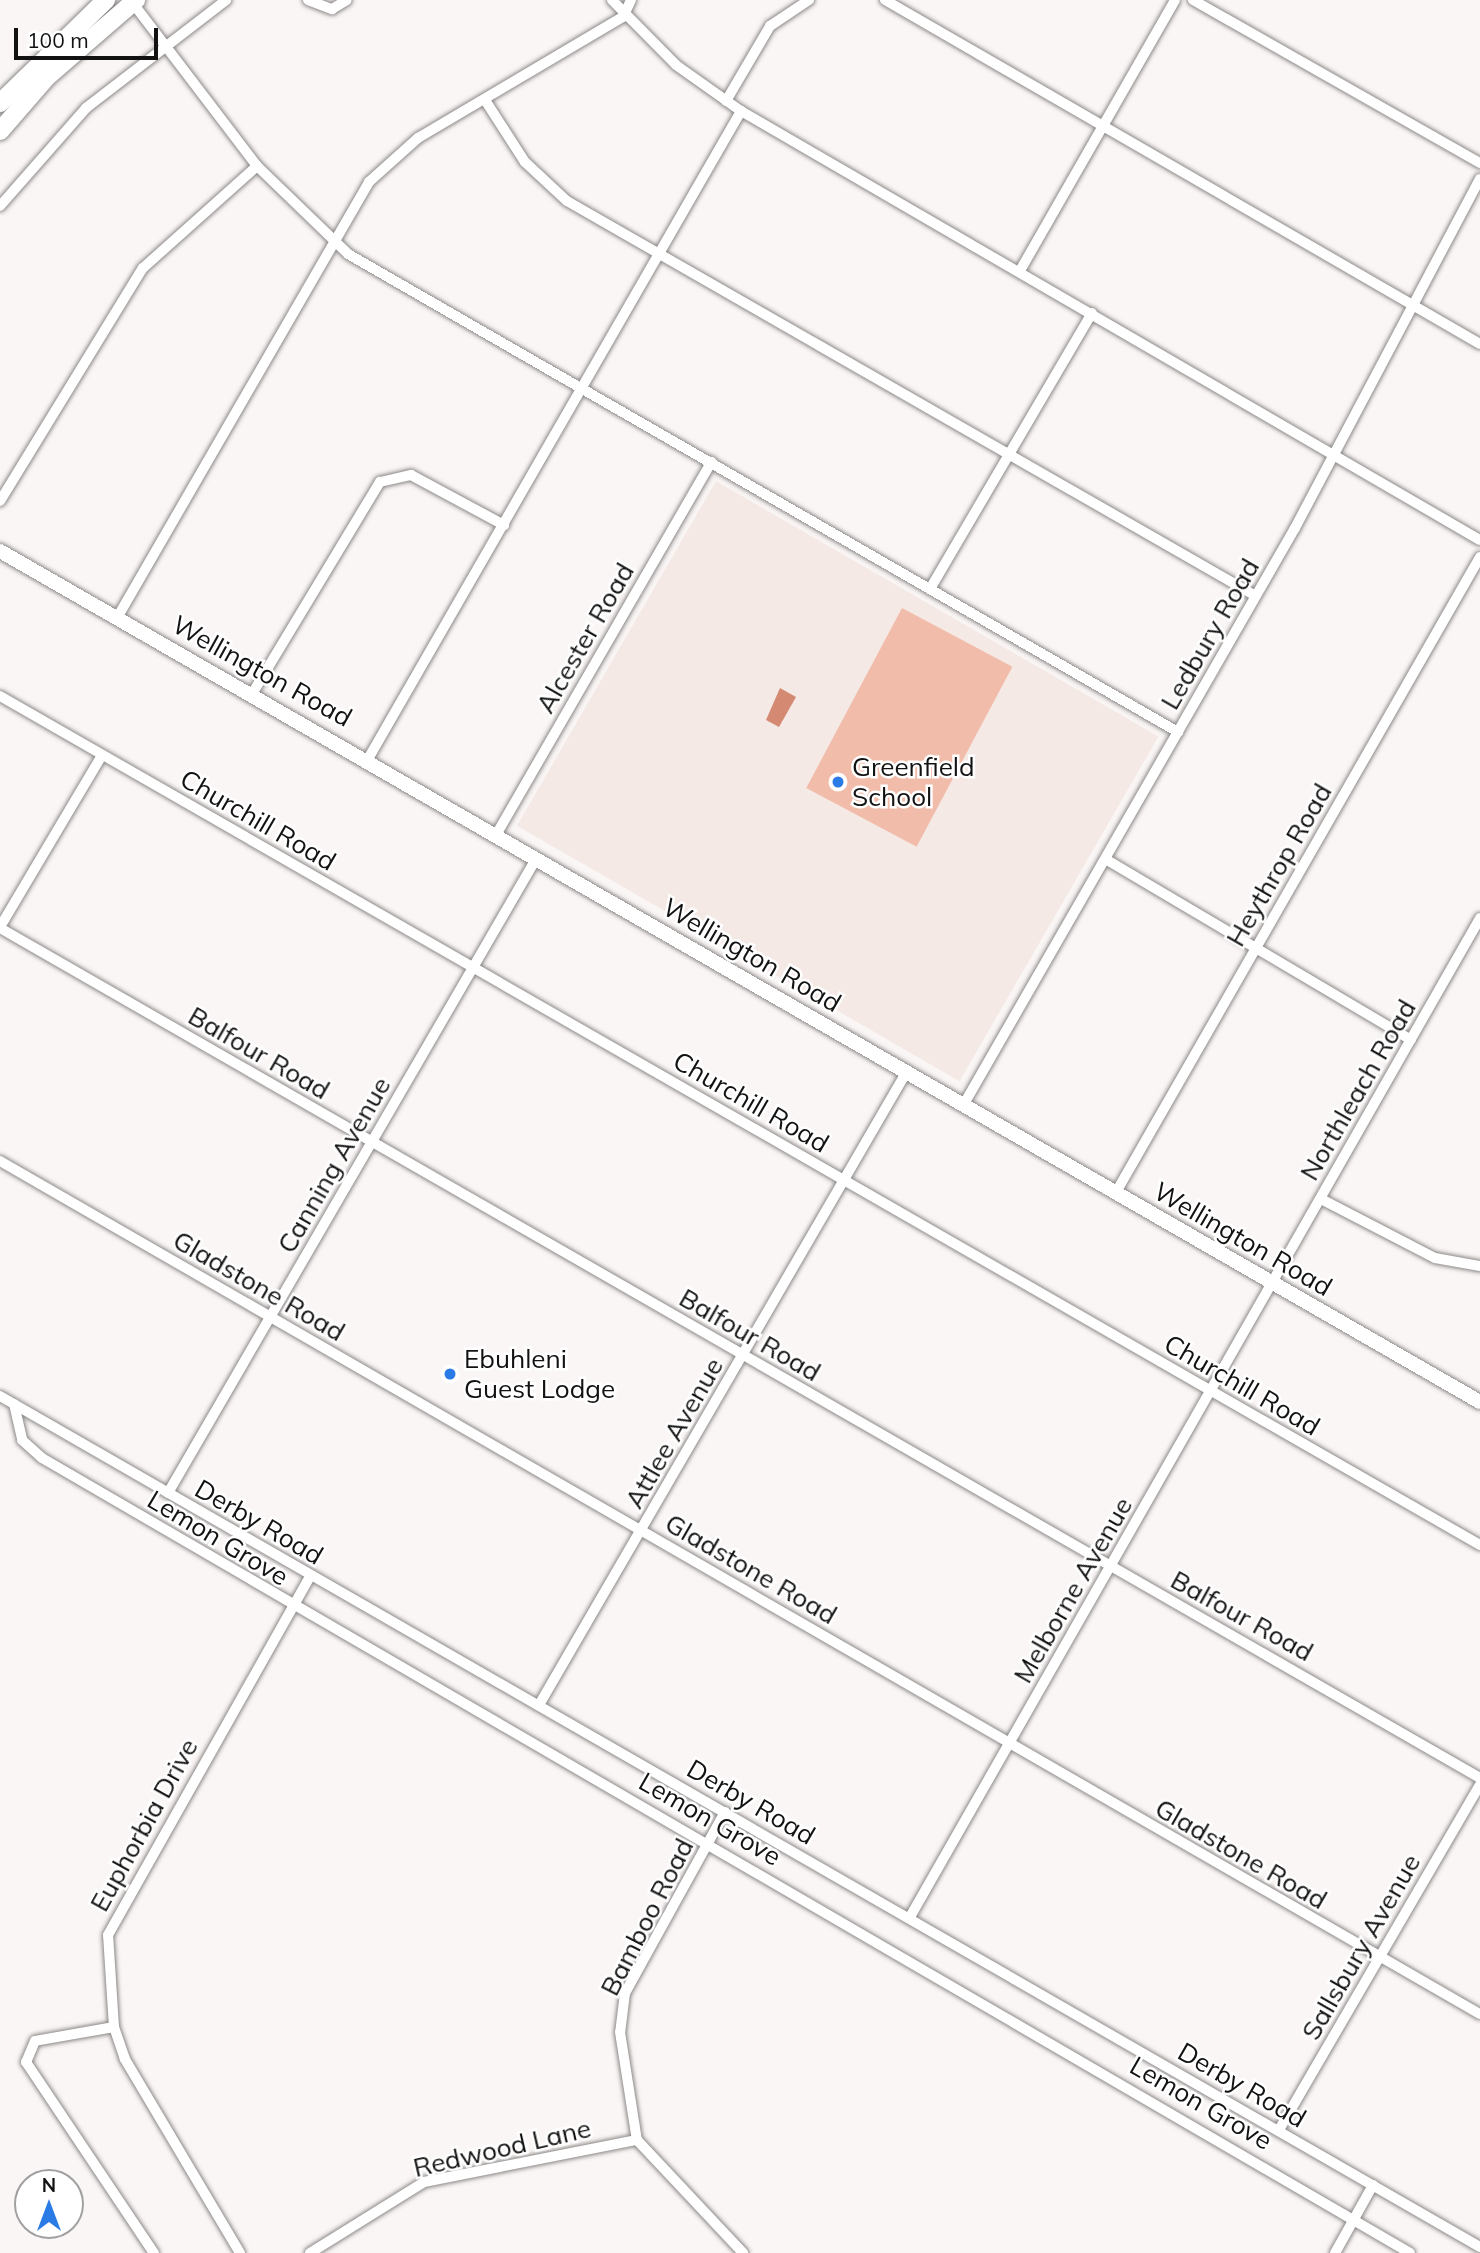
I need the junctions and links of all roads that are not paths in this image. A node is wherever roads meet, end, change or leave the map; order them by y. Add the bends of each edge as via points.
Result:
1 (106, 0) edge
2 (226, 0) edge
3 (308, 0) edge
4 (348, 0) edge
5 (612, 0) edge
6 (631, 0) edge
7 (809, 0) edge
8 (885, 0) edge
9 (1175, 0) edge
10 (1193, 0) edge
11 (133, 1) edge
12 (623, 17) junction
13 (162, 44) junction
14 (485, 100) junction
15 (726, 101) junction
16 (0, 103) edge
17 (741, 111) junction
18 (1104, 123) junction
19 (0, 131) edge
20 (1480, 163) edge
21 (257, 166) junction
22 (1480, 178) edge
23 (0, 206) edge
24 (335, 244) junction
25 (660, 253) junction
26 (1021, 269) junction
27 (1412, 304) junction
28 (1092, 313) junction
29 (1480, 344) edge
30 (583, 388) junction
31 (1011, 455) junction
32 (1335, 455) junction
33 (711, 462) junction
34 (0, 501) edge
35 (504, 525) junction
36 (1480, 540) edge
37 (0, 551) edge
38 (1480, 557) edge
39 (930, 589) junction
40 (1254, 595) junction
41 (117, 618) junction
42 (252, 694) junction
43 (0, 696) edge
44 (1178, 732) junction
45 (102, 755) junction
46 (368, 759) junction
47 (496, 835) junction
48 (536, 859) junction
49 (1107, 860) junction
50 (1480, 918) edge
51 (0, 928) edge
52 (1255, 947) junction
53 (473, 967) junction
54 (1411, 1040) junction
55 (906, 1073) junction
56 (964, 1104) junction
57 (371, 1142) junction
58 (0, 1161) edge
59 (845, 1180) junction
60 (1115, 1194) junction
61 (1321, 1199) junction
62 (1480, 1266) edge
63 (1275, 1284) junction
64 (271, 1318) junction
65 (744, 1355) junction
66 (1212, 1392) junction
67 (0, 1396) edge
68 (1480, 1402) edge
69 (14, 1404) junction
70 (168, 1493) junction
71 (641, 1530) junction
72 (1480, 1545) edge
73 (1110, 1566) junction
74 (310, 1576) junction
75 (292, 1606) junction
76 (539, 1705) junction
77 (1010, 1743) junction
78 (1480, 1778) edge
79 (1480, 1786) edge
80 (725, 1812) junction
81 (709, 1843) junction
82 (910, 1917) junction
83 (1379, 1958) junction
84 (1480, 2014) edge
85 (114, 2026) junction
86 (1279, 2130) junction
87 (637, 2140) junction
88 (1373, 2185) junction
89 (1354, 2221) junction
90 (1480, 2247) edge
91 (154, 2253) edge
92 (240, 2253) edge
93 (310, 2253) edge
94 (743, 2253) edge
95 (1335, 2253) edge
96 (1410, 2253) edge

1 - 16 highway
2 - 13 street
3 - 4 street via 331,9
5 - 12 street
6 - 12 street
7 - 15 street via 770,26
8 - 18 street
9 - 18 street
10 - 20 street
11 - 13 street
11 - 19 highway via 47,77
12 - 14 street
12 - 15 street
13 - 21 street
13 - 23 street via 49,145
14 - 24 street via 391,159
14 - 25 street via 542,180
15 - 17 street
17 - 25 street
17 - 26 street
18 - 26 street
18 - 27 street
21 - 24 street
21 - 34 street via 143,268
22 - 27 street, Ledbury Road
24 - 30 street
24 - 41 street
25 - 30 street
25 - 31 street
26 - 28 street
27 - 29 street
27 - 32 street, Ledbury Road
28 - 31 street
28 - 32 street
30 - 33 street
30 - 35 street
31 - 39 street
31 - 40 street
32 - 36 street
32 - 40 street, Ledbury Road
33 - 39 street
33 - 47 street, Alcester Road
35 - 42 street via 411,475 380,482
35 - 46 street
37 - 41 main road, Wellington Road
38 - 52 street, Heythrop Road
39 - 44 street
40 - 44 street, Ledbury Road
41 - 42 main road, Wellington Road
42 - 46 main road, Wellington Road
43 - 45 street, Churchill Road
44 - 49 street, Ledbury Road
45 - 51 street
45 - 53 street, Churchill Road
46 - 47 main road, Wellington Road
47 - 48 main road, Wellington Road
48 - 53 street, Canning Avenue
48 - 55 main road, Wellington Road
49 - 52 street
49 - 56 street, Ledbury Road
50 - 54 street, Northleach Road
51 - 57 street, Balfour Road
52 - 54 street
52 - 60 street, Heythrop Road
53 - 57 street, Canning Avenue
53 - 59 street, Churchill Road
54 - 61 street, Northleach Road
55 - 56 main road, Wellington Road
55 - 59 street, Attlee Avenue
56 - 60 main road, Wellington Road
57 - 64 street, Canning Avenue
57 - 65 street, Balfour Road
58 - 64 street, Gladstone Road
59 - 65 street, Attlee Avenue
59 - 66 street, Churchill Road
60 - 63 main road, Wellington Road
61 - 62 street via 1435,1258
61 - 63 street, Northleach Road
63 - 66 street, Melborne Avenue
63 - 68 main road, Wellington Road
64 - 70 street, Canning Avenue
64 - 71 street, Gladstone Road
65 - 71 street, Attlee Avenue
65 - 73 street, Balfour Road
66 - 72 street, Churchill Road
66 - 73 street, Melborne Avenue
67 - 69 street, Derby Road
69 - 70 street, Derby Road
69 - 75 street, Lemon Grove via 22,1440 42,1458
70 - 74 street, Derby Road
71 - 76 street, Attlee Avenue
71 - 77 street, Gladstone Road
73 - 77 street, Melborne Avenue
73 - 78 street, Balfour Road
74 - 75 street, Euphorbia Drive
74 - 76 street, Derby Road
75 - 81 street, Lemon Grove
75 - 85 street, Euphorbia Drive via 116,1914 106,1959
76 - 80 street, Derby Road
77 - 82 street, Melborne Avenue
77 - 83 street, Gladstone Road
79 - 83 street, Sallsbury Avenue
80 - 81 street, Bamboo Road
80 - 82 street, Derby Road
81 - 87 street, Bamboo Road via 622,2001 620,2032
81 - 89 street, Lemon Grove
82 - 86 street, Derby Road
83 - 84 street, Gladstone Road
83 - 86 street, Sallsbury Avenue
85 - 91 street via 35,2041 26,2062
85 - 92 street, Euphorbia Drive via 139,2092
86 - 88 street, Derby Road
87 - 93 street, Redwood Lane via 424,2182
87 - 94 street
88 - 89 street
88 - 90 street, Derby Road
89 - 95 street
89 - 96 street, Lemon Grove

